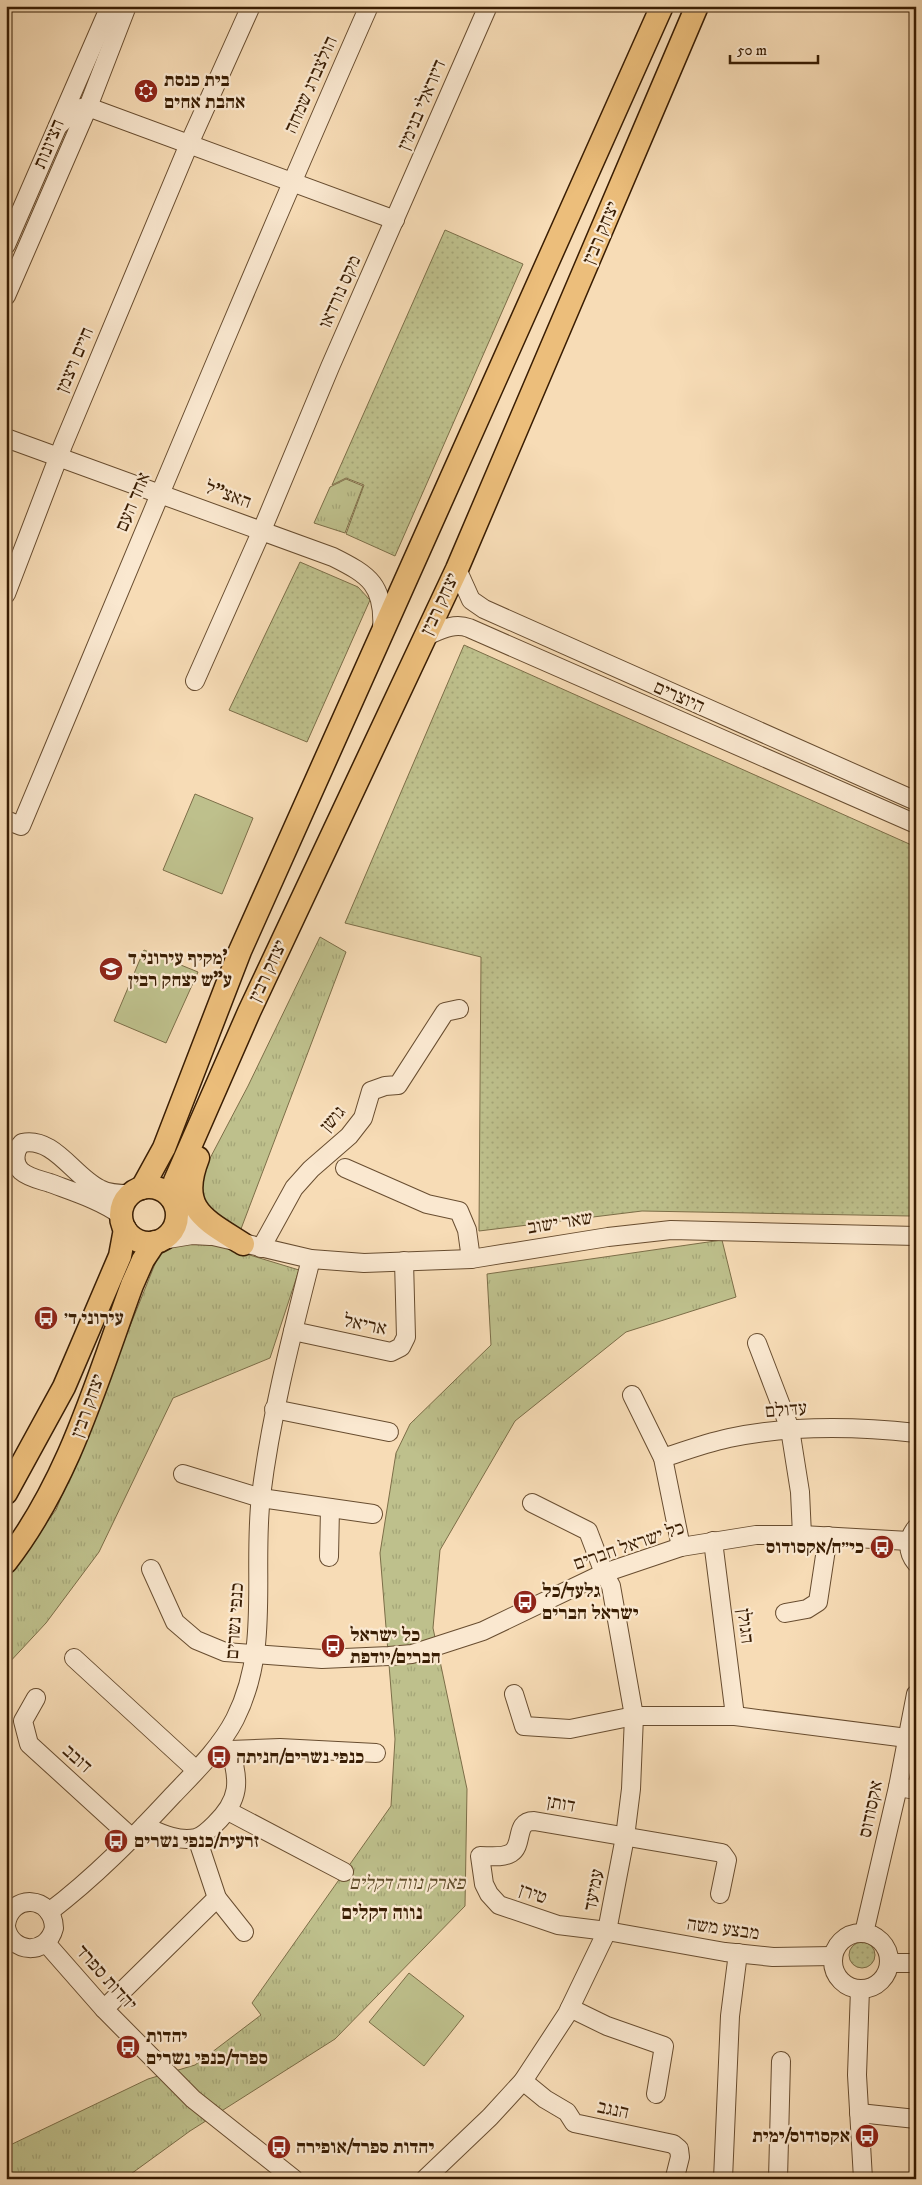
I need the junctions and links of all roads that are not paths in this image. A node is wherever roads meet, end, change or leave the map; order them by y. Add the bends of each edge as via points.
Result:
1 (110, 6) edge
2 (127, 6) edge
3 (251, 6) edge
4 (369, 6) edge
5 (488, 6) edge
6 (662, 6) edge
7 (697, 6) edge
8 (104, 24) junction
9 (88, 107) junction
10 (58, 126) junction
11 (189, 144) junction
12 (292, 181) junction
13 (395, 220) junction
14 (6, 245) edge
15 (6, 296) edge
16 (6, 438) edge
17 (58, 456) junction
18 (159, 493) junction
19 (262, 530) junction
20 (457, 569) junction
21 (6, 594) edge
22 (424, 637) junction
23 (379, 641) junction
24 (195, 680) dead end
25 (916, 801) edge
26 (6, 820) edge
27 (916, 824) edge
28 (459, 1009) dead end
29 (221, 1078) junction
30 (61, 1158) junction
31 (345, 1168) dead end
32 (40, 1180) junction
33 (136, 1191) junction
34 (173, 1202) junction
35 (123, 1222) junction
36 (213, 1236) junction
37 (916, 1236) edge
38 (158, 1241) junction
39 (252, 1246) junction
40 (311, 1259) junction
41 (472, 1259) junction
42 (404, 1261) junction
43 (293, 1331) junction
44 (757, 1343) dead end
45 (632, 1395) dead end
46 (274, 1409) junction
47 (790, 1429) junction
48 (389, 1432) dead end
49 (916, 1433) edge
50 (662, 1458) junction
51 (183, 1474) dead end
52 (6, 1493) edge
53 (261, 1498) junction
54 (532, 1503) dead end
55 (330, 1508) junction
56 (373, 1514) dead end
57 (912, 1534) edge
58 (802, 1535) junction
59 (828, 1536) junction
60 (713, 1541) junction
61 (681, 1547) junction
62 (329, 1558) dead end
63 (6, 1562) edge
64 (916, 1563) edge
65 (151, 1569) dead end
66 (604, 1573) junction
67 (786, 1613) dead end
68 (256, 1655) junction
69 (74, 1658) dead end
70 (514, 1694) dead end
71 (916, 1694) edge
72 (36, 1698) dead end
73 (634, 1716) junction
74 (735, 1716) junction
75 (907, 1738) junction
76 (225, 1747) junction
77 (376, 1753) dead end
78 (196, 1770) junction
79 (898, 1787) junction
80 (916, 1790) edge
81 (228, 1811) junction
82 (138, 1832) junction
83 (625, 1837) junction
84 (197, 1838) junction
85 (480, 1856) joint
86 (344, 1872) dead end
87 (720, 1894) dead end
88 (217, 1898) junction
89 (11, 1903) edge
90 (50, 1912) junction
91 (607, 1931) junction
92 (244, 1932) dead end
93 (7, 1933) edge
94 (864, 1933) junction
95 (46, 1943) junction
96 (738, 1953) junction
97 (833, 1956) junction
98 (889, 1963) junction
99 (916, 1963) edge
100 (860, 1989) junction
101 (570, 2008) junction
102 (104, 2009) junction
103 (781, 2061) dead end
104 (523, 2081) junction
105 (656, 2094) dead end
106 (859, 2114) junction
107 (916, 2119) edge
108 (442, 2162) junction
109 (675, 2177) dead end
110 (294, 2179) edge
111 (416, 2179) edge
112 (425, 2179) edge
113 (723, 2179) edge
114 (778, 2179) edge
115 (862, 2179) edge

1 - 8 street, הציונות
2 - 9 street, הציונות
3 - 11 street, חיים ויצמן
4 - 12 street, הולצברג שמחה
5 - 13 street, דיזראלי בנימין
6 - 23 main road, יצחק רבין
7 - 20 main road, יצחק רבין
8 - 9 street via 87,84
8 - 10 street, הציונות
9 - 10 street via 76,109
9 - 11 street
9 - 15 street, הציונות
10 - 14 street, הציונות
11 - 12 street
11 - 17 street, חיים ויצמן
12 - 13 street
12 - 18 street, אחד העם
13 - 19 street, מקס נורדאו
16 - 17 street, האצ"ל
17 - 18 street, האצ"ל
17 - 21 street, חיים ויצמן
18 - 19 street, האצ"ל
18 - 26 street, אחד העם via 21,826
19 - 23 street, האצ"ל via 333,557 371,580 381,602
19 - 24 street, מקס נורדאו
20 - 22 main road, יצחק רבין
20 - 25 street, היוצרים via 471,600 484,609
22 - 27 street, היוצרים via 450,626 462,625
22 - 29 main road, יצחק רבין
23 - 33 main road, יצחק רבין via 240,951 164,1148
28 - 39 street, גושן via 445,1012 398,1085 371,1091 363,1118 349,1136 294,1188 270,1230
29 - 34 main road, יצחק רבין via 175,1181
29 - 39 main road via 214,1118 193,1172 190,1193 201,1215
30 - 32 street
30 - 32 street via 36,1143 18,1146 15,1156 18,1167 28,1176
30 - 33 street via 100,1189 113,1193
31 - 41 street via 427,1204 459,1211 467,1230
32 - 35 street via 91,1198
33 - 34 main road via 161,1189
33 - 35 main road via 124,1204
34 - 36 street, שאר ישוב via 190,1222
34 - 38 main road via 176,1222 168,1235
35 - 38 main road via 135,1239
35 - 52 main road, יצחק רבין via 120,1256 64,1387
36 - 38 street, שאר ישוב via 192,1235
36 - 39 street, שאר ישוב
37 - 41 street, שאר ישוב via 671,1230
38 - 63 main road, יצחק רבין via 143,1260 132,1285 70,1452 32,1527
39 - 40 street, שאר ישוב
40 - 42 street, שאר ישוב via 364,1263
40 - 43 street, כנפי נשרים
41 - 42 street, שאר ישוב
42 - 43 street, אריאל via 406,1337 402,1347 390,1352
43 - 46 street, כנפי נשרים
44 - 47 street
45 - 50 street
46 - 48 street
46 - 53 street, כנפי נשרים
47 - 49 street, עדולם
47 - 50 street, עדולם via 728,1438
47 - 58 street via 800,1492
50 - 61 street
51 - 53 street
53 - 55 street
53 - 68 street, כנפי נשרים
54 - 66 street, עמיעד via 588,1531
55 - 56 street
55 - 62 street
57 - 59 street, כל ישראל חברים
57 - 64 street via 911,1555
58 - 59 street, כל ישראל חברים
58 - 60 street, כל ישראל חברים via 756,1535
59 - 67 street via 818,1602 807,1609
60 - 61 street, כל ישראל חברים
60 - 74 street, הגולן
61 - 66 street, כל ישראל חברים
65 - 68 street, כל ישראל חברים via 175,1622 196,1640 225,1652
66 - 68 street, כל ישראל חברים via 483,1631 412,1654 322,1659
66 - 73 street, עמיעד via 611,1586
68 - 76 street, כנפי נשרים via 245,1696
69 - 78 street
70 - 73 street via 524,1726 570,1729
71 - 75 street, אקסודוס
72 - 82 street, דובב via 23,1721 29,1744
73 - 74 street
73 - 83 street, עמיעד
74 - 75 street
75 - 79 street, אקסודוס
76 - 77 street
76 - 78 street, כנפי נשרים
76 - 81 street via 237,1774 236,1792
78 - 82 street, כנפי נשרים
79 - 80 street
79 - 94 street, אקסודוס
81 - 84 street via 210,1830
81 - 86 street
82 - 84 street
82 - 90 street, כנפי נשרים via 84,1885
83 - 85 street, דותן via 528,1821 521,1828 515,1850 510,1854
83 - 87 street via 722,1853 727,1860
83 - 91 street, עמיעד
84 - 88 street
85 - 91 street, טירן via 484,1884 498,1905 558,1925
88 - 92 street
88 - 102 street
89 - 90 street via 33,1902
89 - 93 street
90 - 95 street via 54,1928
91 - 96 street, מבצע משה
91 - 101 street, עמיעד
93 - 95 street via 16,1944 28,1949
94 - 97 street via 841,1941
94 - 98 street via 885,1946
95 - 102 street, יהדות ספרד
96 - 97 street, מבצע משה via 773,1957
96 - 113 street via 730,2016
97 - 100 street via 839,1979 852,1988
98 - 99 street
98 - 100 street via 880,1982
100 - 106 street
101 - 104 street, עמיעד
101 - 105 street via 607,2026 664,2046
102 - 110 street, יהדות ספרד via 193,2098
103 - 114 street
104 - 108 street, עמיעד
104 - 109 street, הנגב via 545,2100 567,2112 574,2123 673,2144 679,2149 680,2157
106 - 107 street
106 - 115 street
108 - 111 street, עמיעד
108 - 112 street, עמיעד

